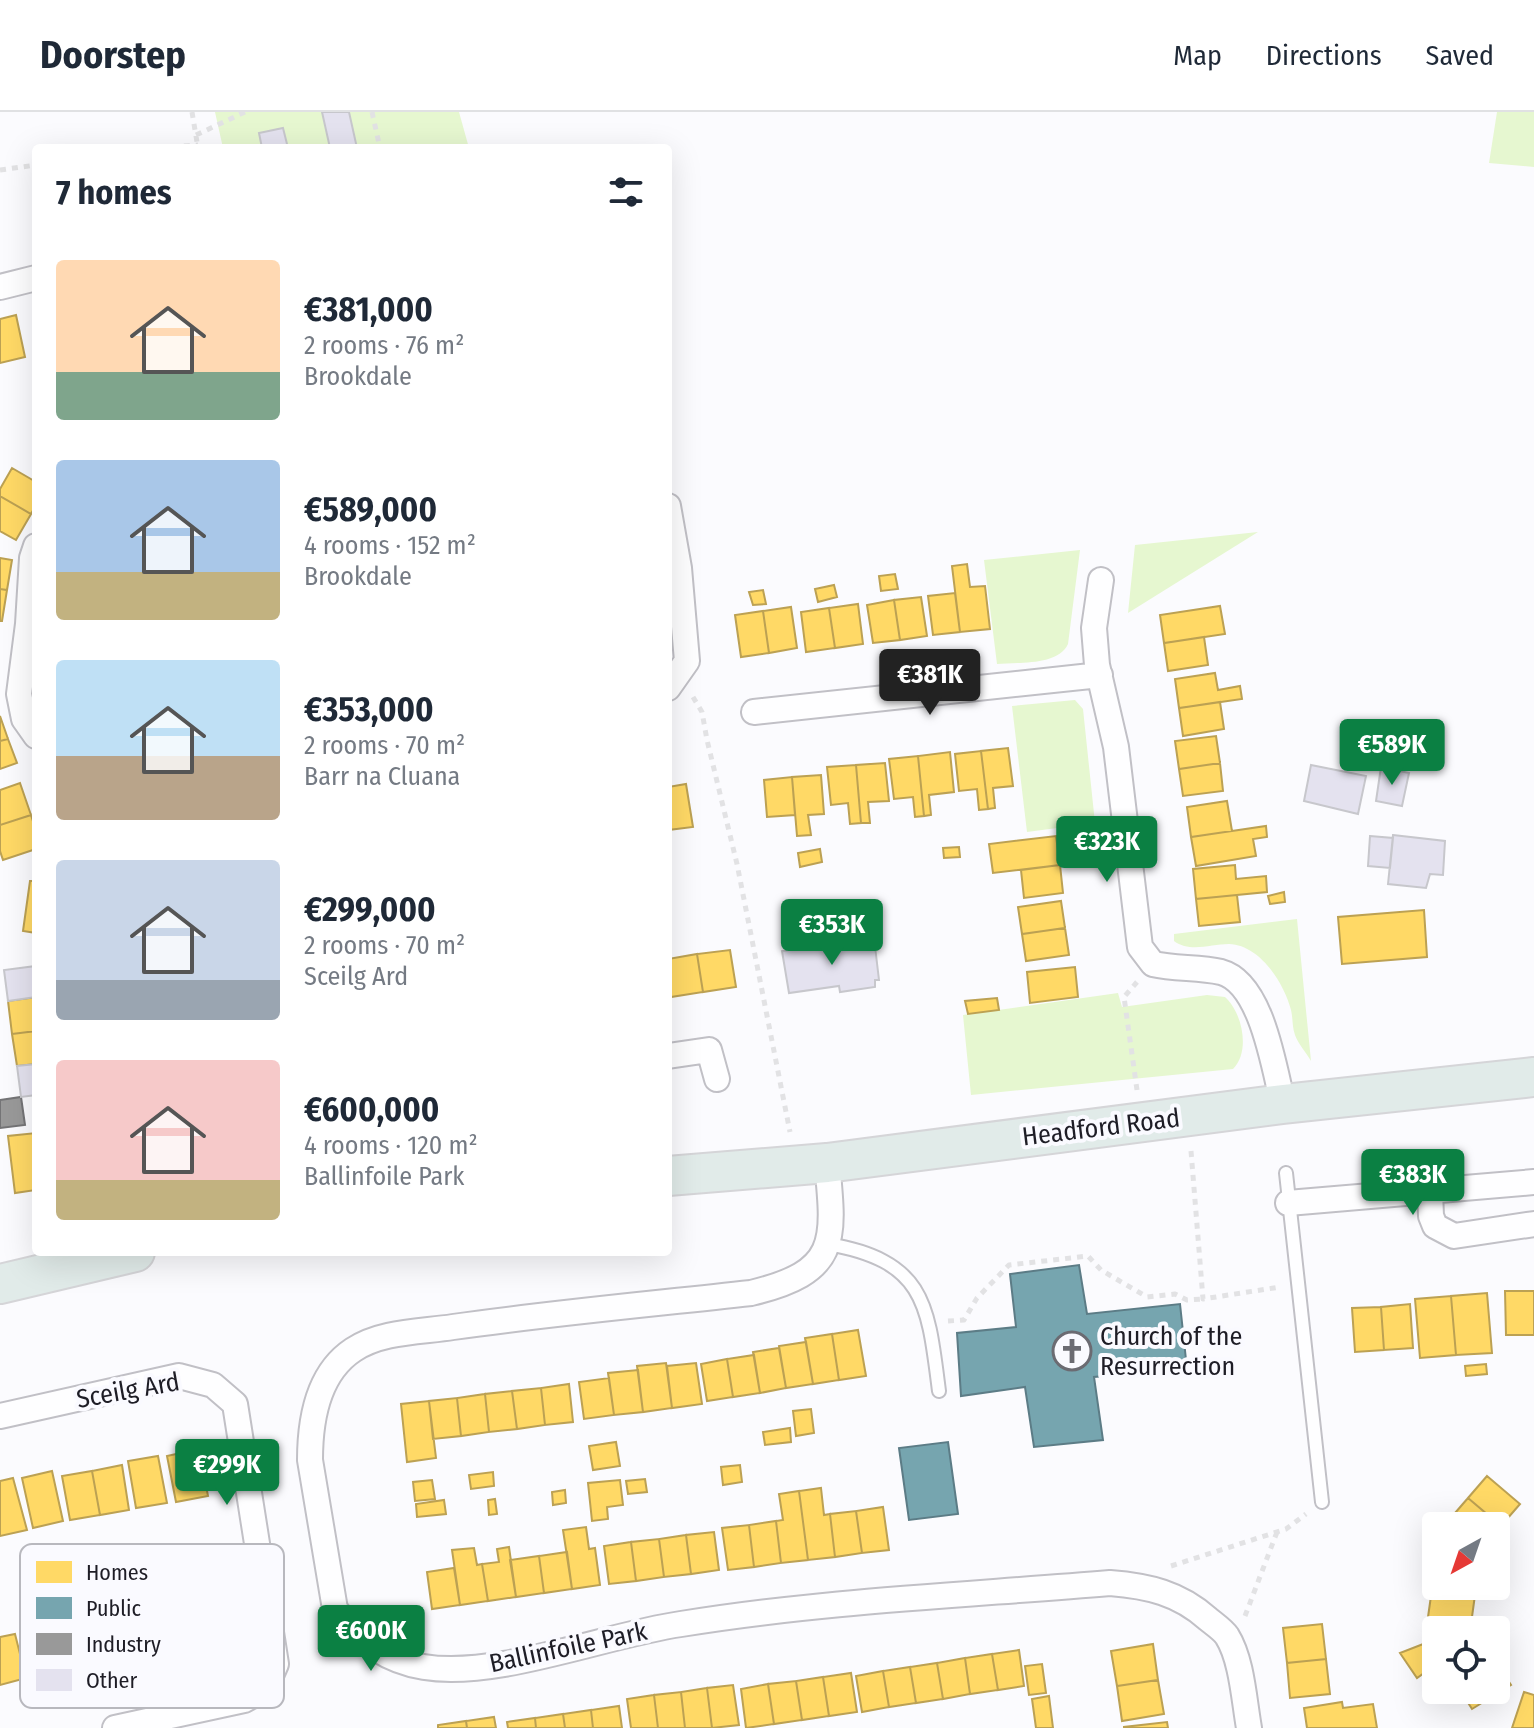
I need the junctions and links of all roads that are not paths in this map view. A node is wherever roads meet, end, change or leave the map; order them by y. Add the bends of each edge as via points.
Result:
1 (32, 279) edge
2 (0, 287) edge
3 (672, 548) edge
4 (32, 558) edge
5 (674, 569) edge
6 (1101, 580) dead end
7 (1100, 675) junction
8 (672, 682) edge
9 (754, 712) dead end
10 (32, 730) edge
11 (672, 1055) edge
12 (1534, 1077) edge
13 (717, 1079) dead end
14 (1283, 1104) junction
15 (810, 1164) junction
16 (1286, 1173) dead end
17 (672, 1176) edge
18 (1534, 1182) edge
19 (1430, 1191) junction
20 (1288, 1203) junction
21 (1534, 1224) edge
22 (828, 1244) junction
23 (118, 1256) edge
24 (0, 1284) edge
25 (939, 1391) dead end
26 (0, 1416) edge
27 (1322, 1502) road end
28 (257, 1544) edge
29 (207, 1708) edge
30 (115, 1728) edge
31 (1249, 1728) edge

1 - 2 street
3 - 5 street
4 - 10 street via 19,694
5 - 8 street via 687,661
6 - 7 street via 1094,628
7 - 9 street
7 - 14 street via 1116,747 1140,947 1153,964 1224,973 1244,986 1254,1001
11 - 13 street via 709,1050
12 - 14 main road, Headford Road
14 - 15 main road, Headford Road
15 - 17 main road, Headford Road
15 - 22 street via 831,1204
16 - 20 lane
18 - 19 street
19 - 20 street
19 - 21 street via 1435,1226 1454,1236
20 - 27 lane
22 - 25 lane via 890,1263 913,1288 931,1323
22 - 31 street, Ballinfoile Park via 820,1260 794,1281 751,1293 376,1338 351,1351 320,1392 310,1439 335,1609 350,1629 399,1660 448,1669 749,1614 1110,1583 1161,1591 1194,1607 1226,1636 1240,1674
23 - 24 main road
26 - 28 street, Sceilg Ard via 179,1376 213,1385 235,1404
29 - 30 street, Sceilg Ard

